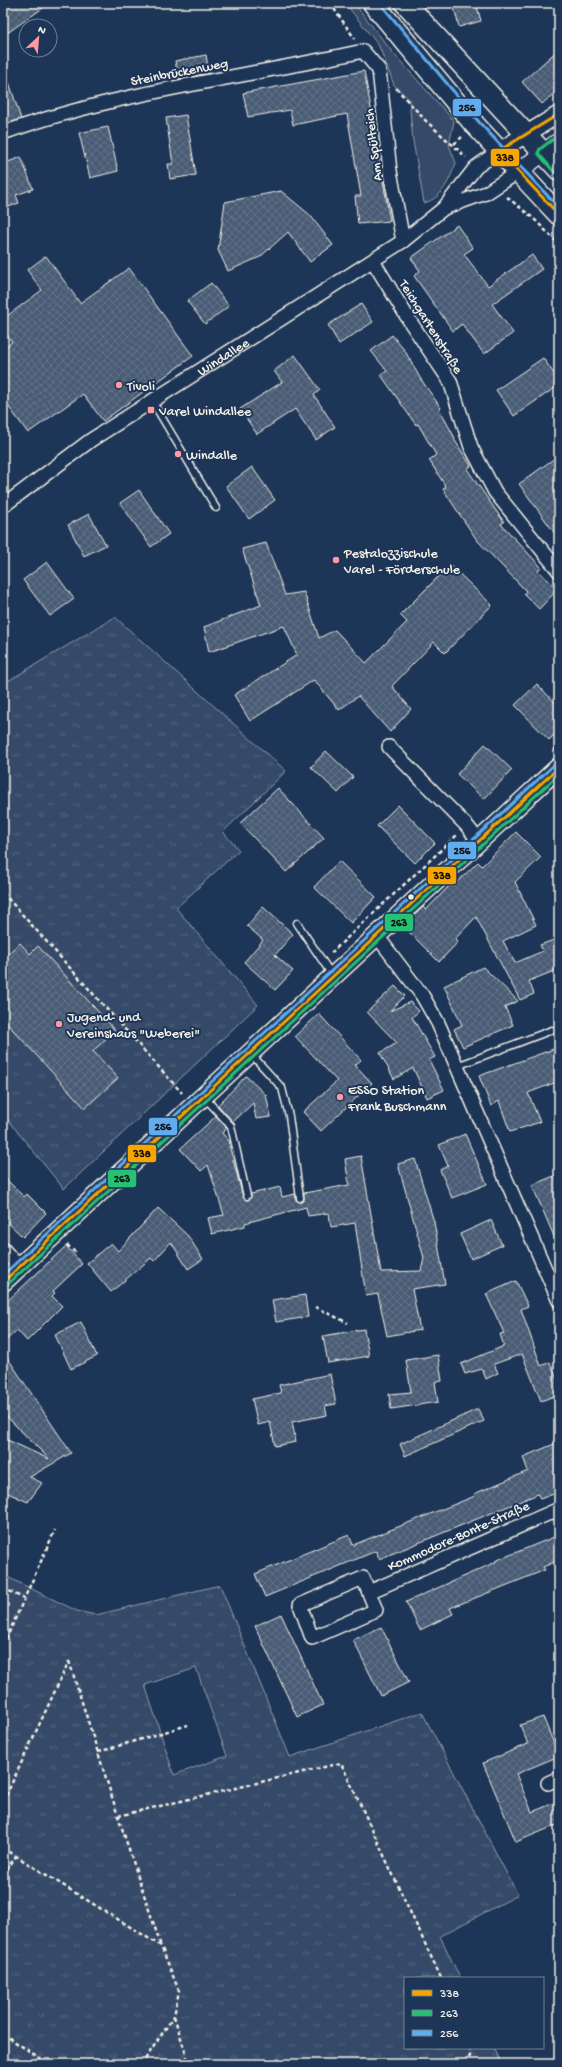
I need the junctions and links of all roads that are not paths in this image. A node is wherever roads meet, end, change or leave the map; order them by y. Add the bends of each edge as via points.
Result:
1 (373, 3) edge
2 (413, 6) edge
3 (379, 70) joint
4 (559, 114) edge
5 (3, 133) edge
6 (525, 135) junction
7 (559, 141) edge
8 (499, 151) junction
9 (543, 153) junction
10 (559, 170) edge
11 (518, 172) junction
12 (444, 208) junction
13 (559, 215) edge
14 (403, 241) junction
15 (373, 261) junction
16 (152, 401) junction
17 (3, 506) edge
18 (216, 508) dead end
19 (559, 571) edge
20 (389, 747) dead end
21 (559, 767) edge
22 (479, 841) junction
23 (297, 923) dead end
24 (377, 936) junction
25 (333, 976) junction
26 (552, 1030) dead end
27 (250, 1052) junction
28 (457, 1066) junction
29 (203, 1095) junction
30 (247, 1196) dead end
31 (300, 1198) dead end
32 (3, 1248) edge
33 (19, 1267) junction
34 (3, 1282) edge
35 (559, 1300) edge
36 (559, 1508) edge
37 (369, 1592) junction

1 - 8 main road
2 - 6 main road
3 - 5 street, Steinbrückenweg via 363,51 112,101 38,120
3 - 14 street, Am Spülteich via 390,171
4 - 6 street, Windallee
6 - 8 street, Windallee
6 - 9 main road
7 - 9 street, Windallee
8 - 11 main road
8 - 12 street, Windallee via 476,167
9 - 10 main road
9 - 11 street, Windallee
11 - 12 street, Windallee via 496,187
11 - 13 main road
12 - 14 street, Windallee
14 - 15 street, Windallee
15 - 16 street, Windallee
15 - 19 street, Teichgartenstraße via 410,323 450,381 471,447 495,492
16 - 17 street, Windallee via 91,440
16 - 18 lane
20 - 22 street
21 - 22 main road
22 - 24 main road
23 - 25 lane via 321,962
24 - 25 main road
24 - 28 street via 422,995
25 - 27 main road
26 - 28 lane
27 - 29 main road
27 - 31 lane via 282,1088 289,1116
28 - 35 street
29 - 30 lane via 231,1126
29 - 33 main road
32 - 33 street
33 - 34 main road
36 - 37 street, Kommodore-Bonte-Straße
37 - 37 street via 363,1578 300,1605 312,1638 376,1610

